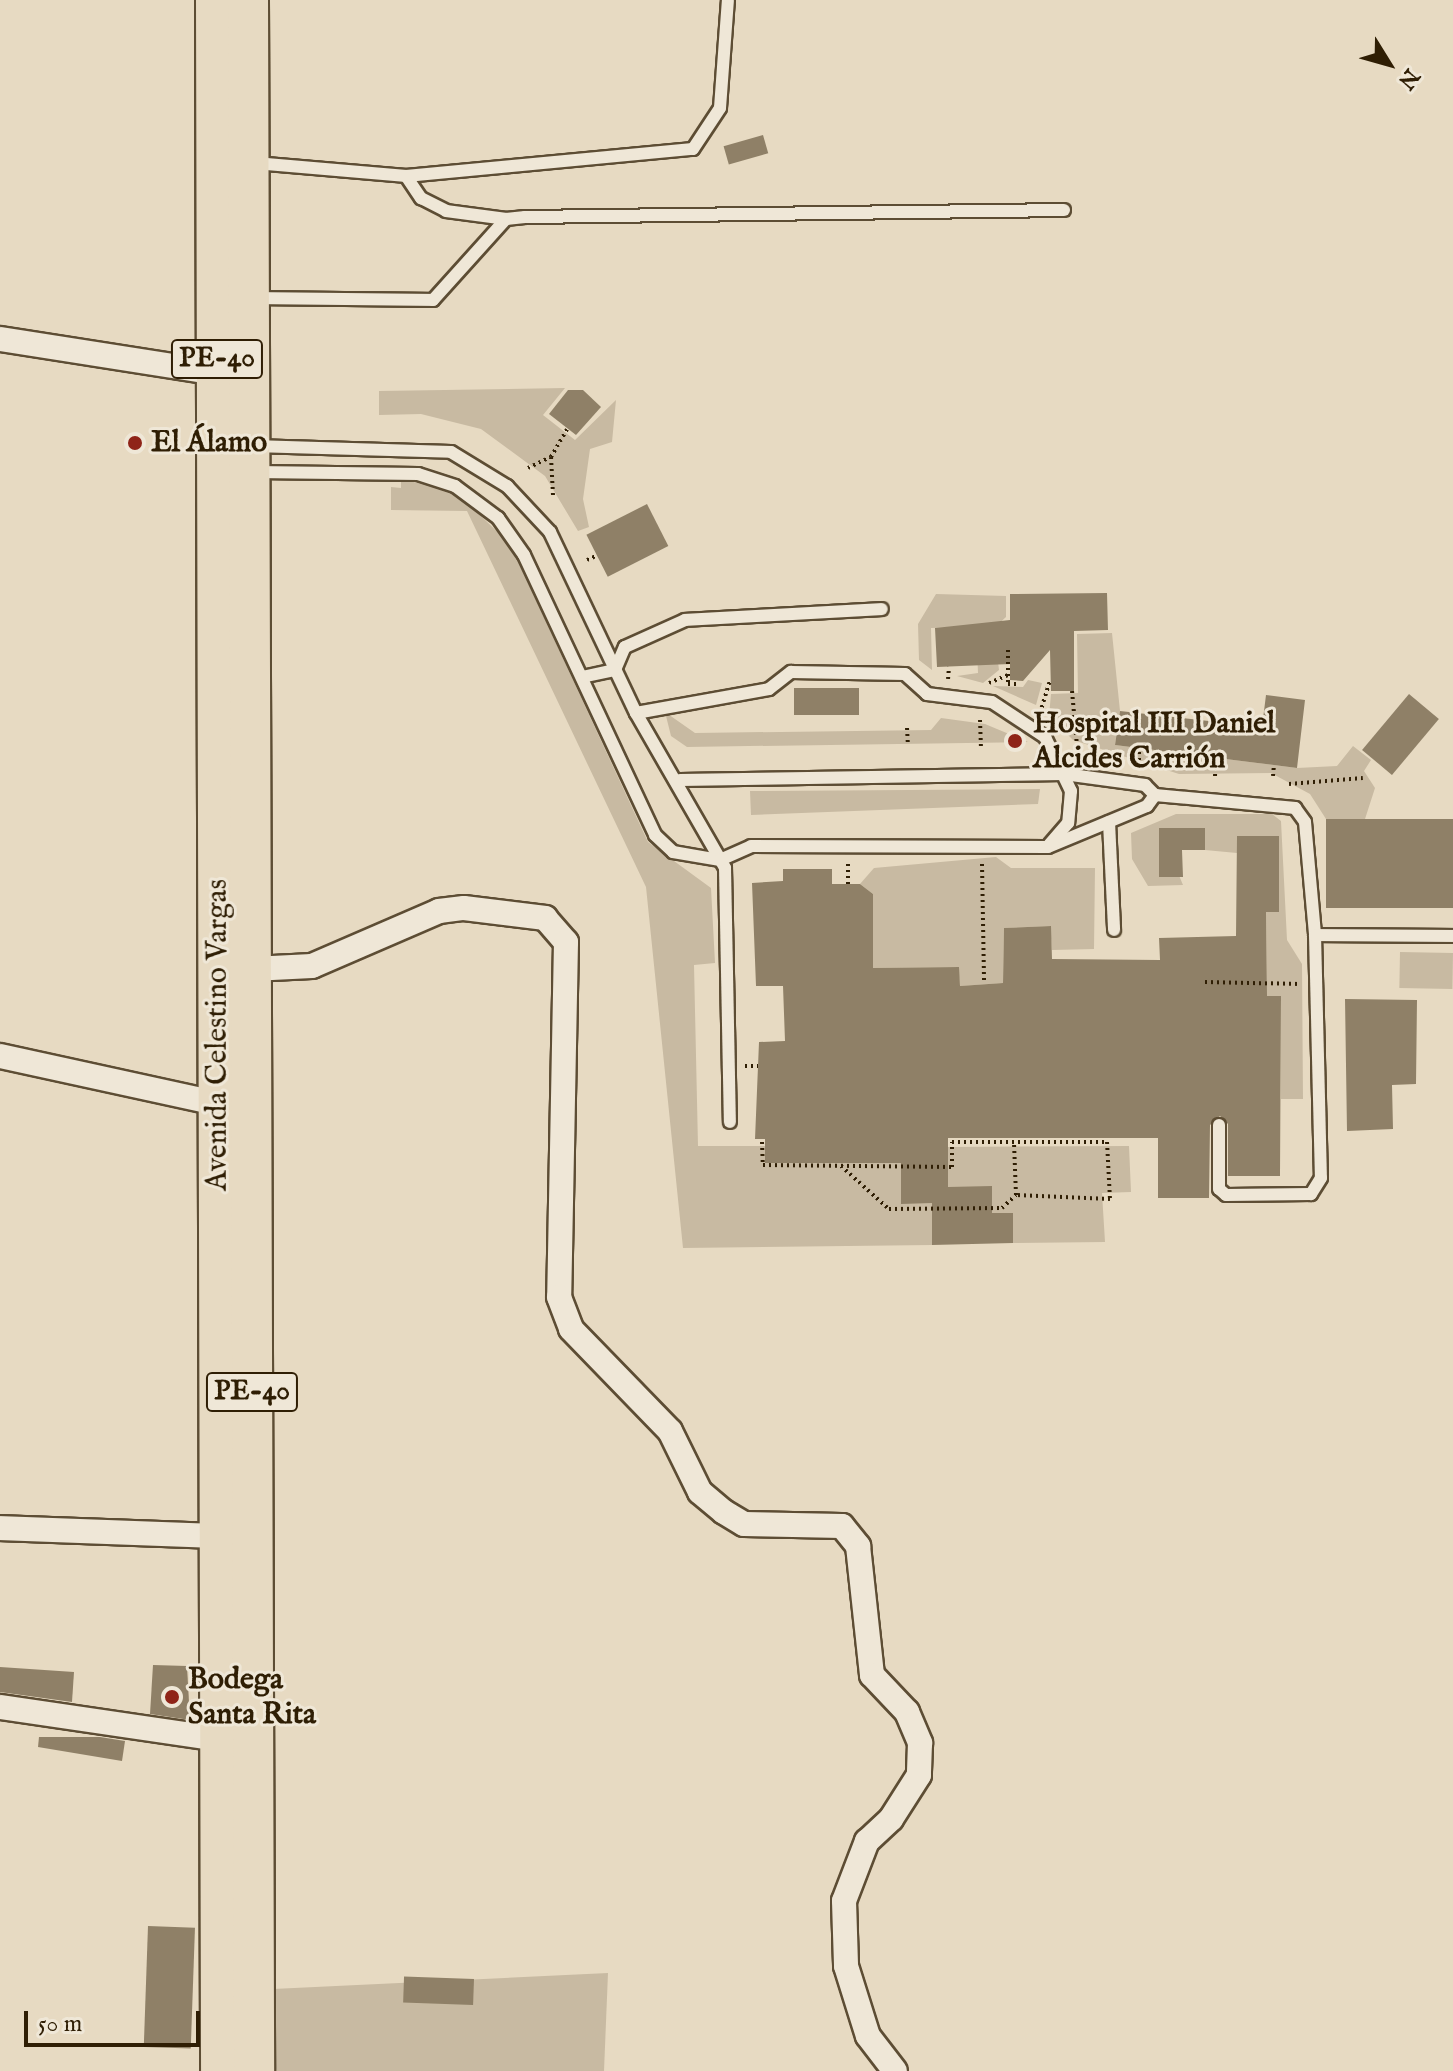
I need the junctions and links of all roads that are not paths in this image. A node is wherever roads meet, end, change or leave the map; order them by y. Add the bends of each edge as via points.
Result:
1 (216, 0) edge
2 (248, 0) edge
3 (728, 0) edge
4 (232, 164) junction
5 (406, 176) junction
6 (1064, 210) dead end
7 (506, 219) junction
8 (249, 298) junction
9 (0, 339) edge
10 (217, 373) junction
11 (233, 458) junction
12 (882, 609) dead end
13 (615, 670) junction
14 (582, 677) junction
15 (636, 713) junction
16 (235, 715) junction
17 (1064, 774) junction
18 (680, 780) junction
19 (1155, 795) junction
20 (1109, 822) junction
21 (1048, 847) junction
22 (720, 860) junction
23 (1114, 930) dead end
24 (1315, 935) junction
25 (1453, 936) edge
26 (252, 969) junction
27 (0, 1056) edge
28 (232, 1106) junction
29 (730, 1122) dead end
30 (1219, 1125) dead end
31 (229, 1511) junction
32 (0, 1528) edge
33 (0, 1707) edge
34 (237, 1741) junction
35 (236, 1886) junction
36 (221, 2071) edge
37 (254, 2071) edge
38 (895, 2071) edge

1 - 4 highway, Avenida Celestino Vargas / PE-40
2 - 4 highway, Avenida Celestino Vargas / PE-40
3 - 5 lane via 720,108 693,149
4 - 5 lane
4 - 8 highway, Avenida Celestino Vargas / PE-40
4 - 10 highway, Avenida Celestino Vargas / PE-40
5 - 7 lane via 421,198 446,211
6 - 7 lane
7 - 8 lane via 433,300
8 - 11 highway, Avenida Celestino Vargas / PE-40
9 - 10 street
10 - 11 highway, Avenida Celestino Vargas / PE-40
11 - 13 lane via 429,447 483,468 550,532
11 - 14 lane via 418,474 466,492 513,535
11 - 16 highway, Avenida Celestino Vargas / PE-40
12 - 13 lane via 685,620 625,647
13 - 14 lane
13 - 15 lane
14 - 22 lane via 663,846
15 - 17 lane via 769,689 791,672 905,674 927,694 992,702 1024,718 1045,737
15 - 18 lane
16 - 26 highway, Avenida Celestino Vargas / PE-40
16 - 28 highway, Avenida Celestino Vargas / PE-40
17 - 18 lane
17 - 19 lane via 1145,785
17 - 21 lane via 1068,823
18 - 22 lane
19 - 20 lane
19 - 24 lane via 1295,808 1305,822
20 - 21 lane
20 - 23 lane
21 - 22 lane via 751,846
22 - 29 lane via 730,898
24 - 25 lane
24 - 30 lane via 1321,1178 1311,1194 1226,1195 1219,1189
26 - 28 highway, Avenida Celestino Vargas / PE-40
26 - 38 street via 312,966 439,911 464,908 545,918 566,942 559,1297 571,1329 670,1431 700,1492 724,1512 744,1524 842,1526 858,1546 872,1675 907,1712 920,1743 919,1775 891,1819 867,1841 844,1901 846,1966 868,2036
27 - 28 street via 182,1091
28 - 31 highway, Avenida Celestino Vargas / PE-40 via 235,1315
31 - 32 street
31 - 34 highway, Avenida Celestino Vargas / PE-40
33 - 34 street
34 - 35 highway, Avenida Celestino Vargas / PE-40
35 - 36 highway, Avenida Celestino Vargas / PE-40
35 - 37 highway, Avenida Celestino Vargas / PE-40

